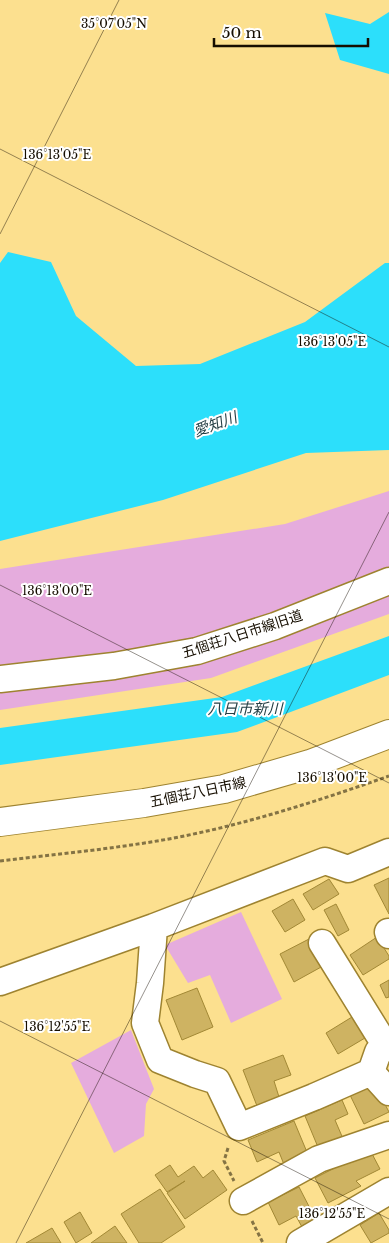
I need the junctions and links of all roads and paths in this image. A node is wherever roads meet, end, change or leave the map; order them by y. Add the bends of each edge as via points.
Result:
1 (389, 581) edge
2 (0, 679) edge
3 (389, 734) edge
4 (389, 776) edge
5 (0, 822) edge
6 (389, 852) edge
7 (0, 861) edge
8 (154, 927) junction
9 (322, 943) dead end
10 (0, 982) edge
11 (388, 1047) edge
12 (371, 1072) junction
13 (389, 1092) edge
14 (389, 1136) edge
15 (389, 1191) edge
16 (243, 1201) dead end
17 (300, 1243) edge

1 - 2 street, 五個荘八日市線旧道 via 276,626 197,651 114,666
3 - 5 main road, 五個荘八日市線 via 310,764 224,790
4 - 7 path via 314,802 214,829 152,842
6 - 8 street via 348,869 325,861
8 - 10 street
8 - 12 street via 145,1023 156,1051 160,1060 218,1081 239,1127
9 - 11 street
11 - 12 street via 378,1052
12 - 13 street
14 - 16 street via 319,1159
15 - 17 street

